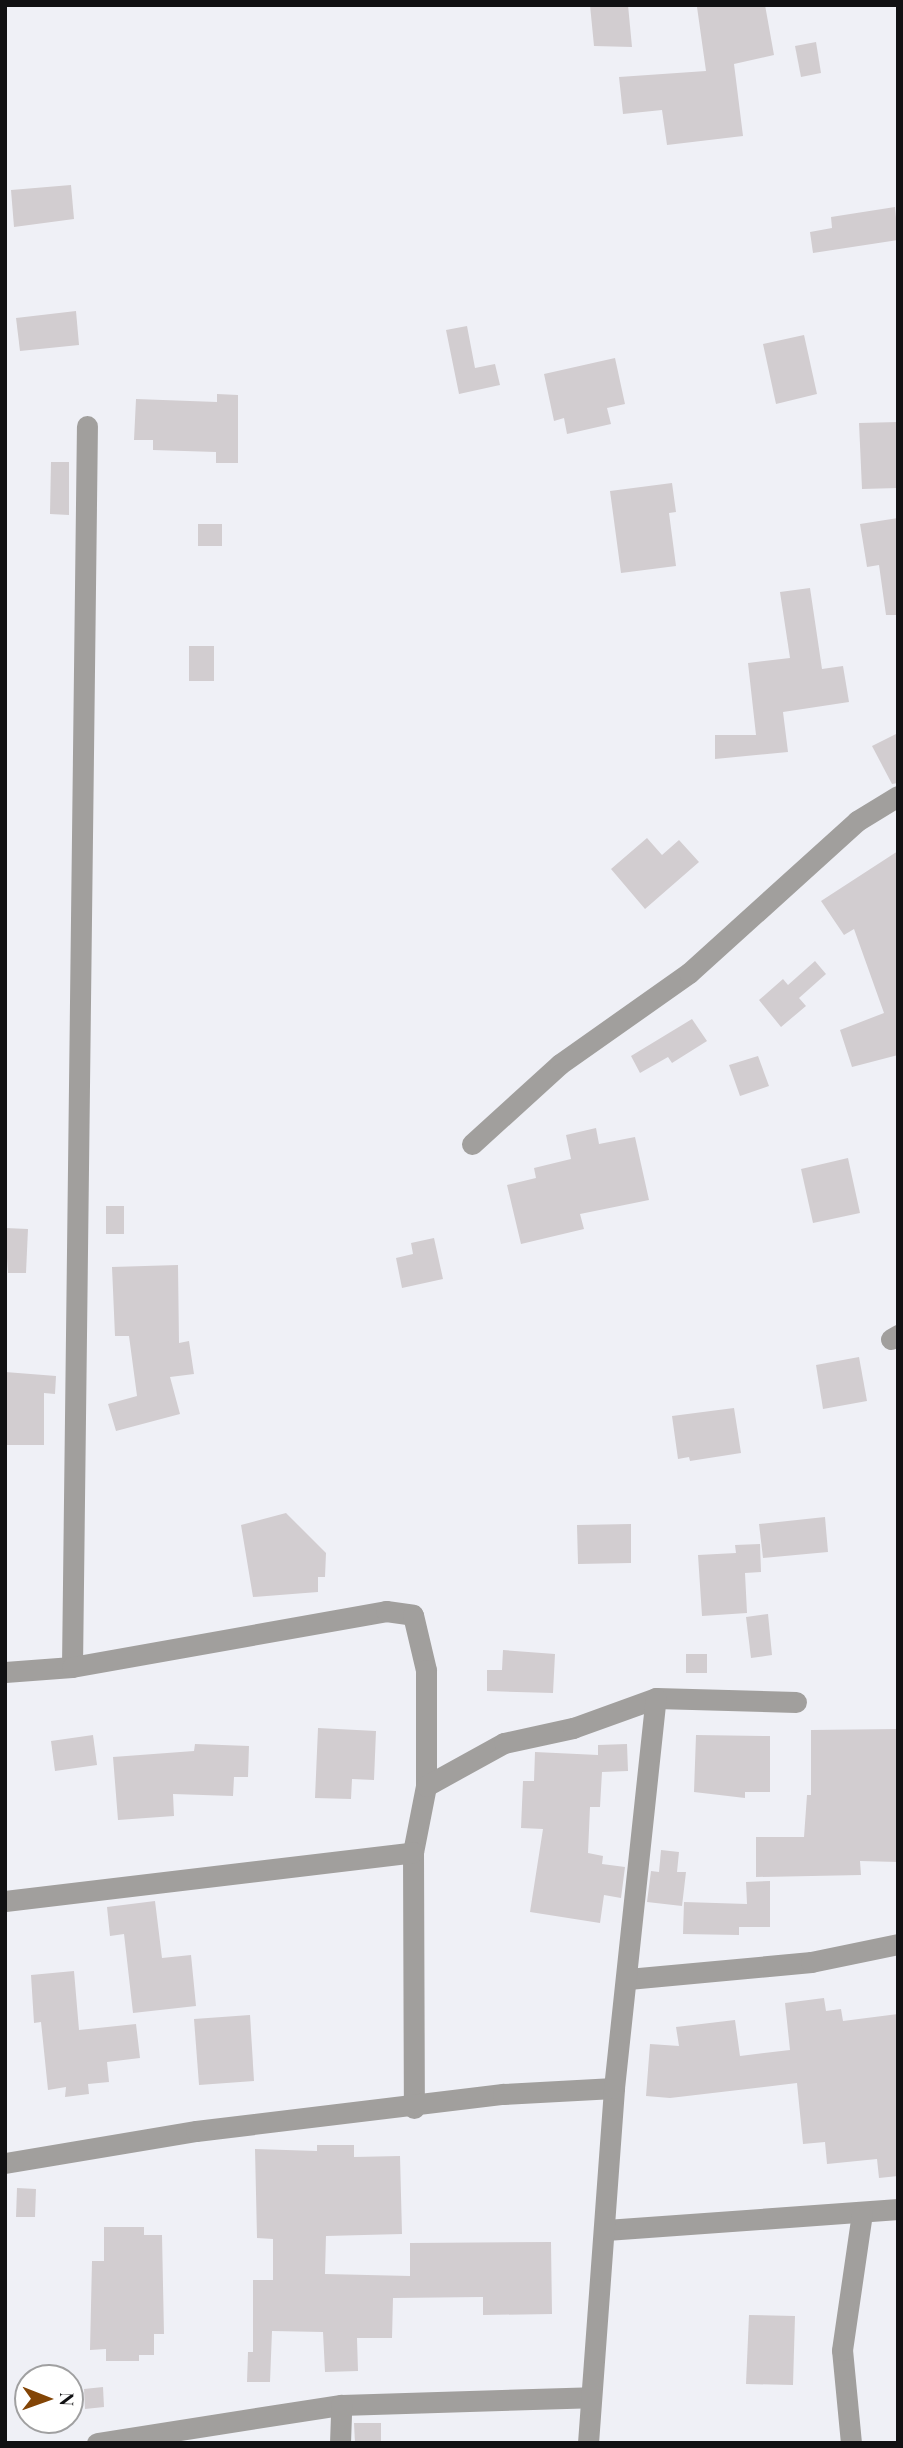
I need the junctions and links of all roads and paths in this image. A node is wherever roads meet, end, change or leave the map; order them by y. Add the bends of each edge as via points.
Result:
1 (88, 426) dead end
2 (898, 796) edge
3 (472, 1144) dead end
4 (72, 1667) junction
5 (5, 1672) edge
6 (656, 1698) junction
7 (796, 1702) dead end
8 (426, 1786) junction
9 (413, 1852) junction
10 (5, 1901) edge
11 (898, 1944) edge
12 (628, 1979) junction
13 (614, 2088) junction
14 (414, 2108) junction
15 (5, 2163) edge
16 (898, 2209) edge
17 (862, 2213) junction
18 (606, 2230) junction
19 (590, 2397) junction
20 (341, 2405) junction
21 (156, 2440) edge
22 (97, 2443) edge
23 (340, 2443) edge
24 (588, 2443) edge
25 (851, 2443) edge

1 - 4 street
2 - 3 street via 857,821 689,973 560,1065
4 - 5 street
4 - 8 street via 386,1611 413,1615 426,1670
6 - 7 street
6 - 8 street via 573,1728 504,1743
6 - 12 street
8 - 9 street
9 - 10 street
9 - 14 street
11 - 12 street via 811,1962
12 - 13 street
13 - 14 street via 503,2094
13 - 18 street
14 - 15 street via 196,2131
16 - 17 street
17 - 18 street
17 - 25 street via 842,2350
18 - 19 street
19 - 20 street
19 - 24 street
20 - 21 street
20 - 23 street
21 - 22 street

